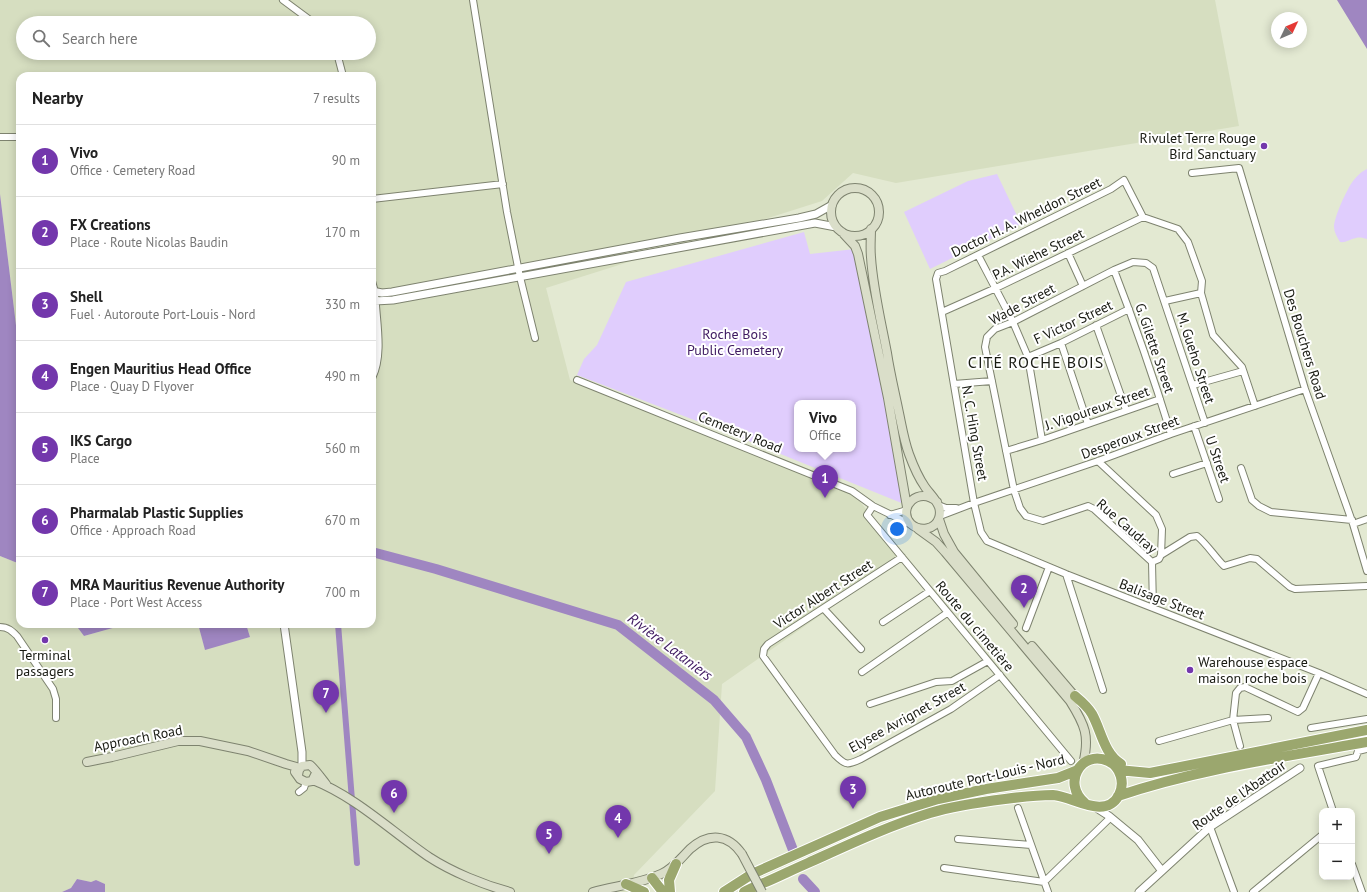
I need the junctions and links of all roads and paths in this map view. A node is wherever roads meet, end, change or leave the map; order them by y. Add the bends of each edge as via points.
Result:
1 (283, 0) edge
2 (473, 0) edge
3 (305, 16) edge
4 (339, 60) edge
5 (342, 72) edge
6 (0, 137) edge
7 (16, 137) edge
8 (1192, 173) dead end
9 (503, 184) junction
10 (376, 198) edge
11 (832, 205) junction
12 (1143, 217) junction
13 (839, 229) junction
14 (871, 229) junction
15 (1068, 253) junction
16 (978, 255) junction
17 (1146, 263) joint
18 (518, 268) junction
19 (1114, 270) junction
20 (938, 273) joint
21 (520, 277) junction
22 (1083, 286) junction
23 (996, 288) junction
24 (376, 292) edge
25 (1201, 293) junction
26 (376, 301) edge
27 (1165, 301) junction
28 (1129, 309) junction
29 (942, 312) junction
30 (376, 316) edge
31 (1013, 322) junction
32 (1096, 325) junction
33 (535, 338) dead end
34 (1061, 343) junction
35 (1028, 357) junction
36 (376, 360) edge
37 (1243, 371) junction
38 (577, 380) dead end
39 (992, 381) junction
40 (954, 384) junction
41 (1193, 386) junction
42 (1306, 389) junction
43 (1160, 399) junction
44 (1255, 406) junction
45 (1126, 410) junction
46 (1205, 423) junction
47 (1088, 424) junction
48 (1194, 426) junction
49 (1171, 434) junction
50 (1042, 440) junction
51 (1006, 451) junction
52 (1098, 461) junction
53 (1207, 463) junction
54 (1241, 468) dead end
55 (1173, 474) dead end
56 (1014, 490) junction
57 (1219, 499) dead end
58 (974, 503) junction
59 (937, 504) junction
60 (873, 506) junction
61 (907, 508) junction
62 (963, 508) junction
63 (890, 515) junction
64 (939, 518) junction
65 (1367, 518) edge
66 (1352, 522) junction
67 (915, 527) junction
68 (1161, 555) junction
69 (902, 557) junction
70 (1152, 562) junction
71 (1049, 567) junction
72 (1367, 571) edge
73 (1066, 574) junction
74 (1367, 586) edge
75 (930, 591) junction
76 (1152, 608) junction
77 (824, 609) junction
78 (947, 613) junction
79 (883, 622) dead end
80 (0, 627) edge
81 (285, 628) edge
82 (1026, 628) dead end
83 (861, 648) dead end
84 (988, 661) junction
85 (862, 672) dead end
86 (1319, 673) junction
87 (1000, 675) junction
88 (1103, 690) dead end
89 (1367, 694) edge
90 (1075, 696) junction
91 (870, 704) dead end
92 (56, 718) dead end
93 (1268, 718) dead end
94 (1367, 719) edge
95 (1233, 720) junction
96 (1311, 728) dead end
97 (1367, 730) edge
98 (1158, 741) dead end
99 (1367, 742) edge
100 (1240, 746) dead end
101 (1367, 749) edge
102 (1071, 761) dead end
103 (1108, 761) junction
104 (87, 762) dead end
105 (842, 762) joint
106 (1200, 763) junction
107 (1080, 767) junction
108 (302, 768) junction
109 (1300, 768) dead end
110 (1118, 770) junction
111 (312, 778) junction
112 (299, 792) dead end
113 (1117, 798) junction
114 (1090, 805) junction
115 (1018, 808) dead end
116 (1332, 808) edge
117 (1110, 817) junction
118 (1210, 827) junction
119 (1319, 837) edge
120 (958, 840) dead end
121 (1031, 845) junction
122 (676, 864) junction
123 (944, 868) dead end
124 (1162, 871) junction
125 (1355, 872) edge
126 (652, 878) junction
127 (1044, 882) junction
128 (626, 884) junction
129 (746, 891) edge
130 (510, 892) edge
131 (593, 892) edge
132 (644, 892) edge
133 (656, 892) edge
134 (663, 892) edge
135 (670, 892) edge
136 (724, 892) edge
137 (762, 892) edge
138 (1048, 892) edge
139 (1139, 892) edge
140 (1234, 892) edge
141 (1253, 892) edge
142 (1362, 892) edge

1 - 3 street
2 - 9 street
4 - 5 street
6 - 7 street
8 - 42 street, Des Bouchers Road via 1239,168
9 - 10 street
9 - 18 street
11 - 13 main road via 832,220
11 - 14 main road via 835,198 845,191 856,188 864,190 874,198 878,209 878,217
11 - 18 street via 816,214 799,218
12 - 15 street, P.A. Wiehe Street
12 - 16 street, Doctor H. A. Wheldon Street via 1124,180 1111,189
12 - 25 street via 1178,230 1188,242 1202,281
13 - 14 main road via 856,236
13 - 21 street via 815,223
13 - 61 main road via 858,254 888,398
14 - 59 main road via 871,257 876,294 903,436 917,474
15 - 22 street
15 - 23 street, P.A. Wiehe Street
16 - 20 street, Doctor H. A. Wheldon Street
16 - 23 street
17 - 19 street, Wade Street via 1133,262
17 - 27 street, M. Gueho Street via 1153,268
18 - 21 street
18 - 24 street via 392,292
19 - 22 street, Wade Street
19 - 28 street, G. Gilette Street
20 - 29 street, N. C. Hing Street via 936,279
21 - 26 street
21 - 33 street
22 - 31 street, Wade Street
23 - 29 street, P.A. Wiehe Street
23 - 31 street
25 - 27 street
25 - 37 street via 1213,335
27 - 41 street, M. Gueho Street
28 - 32 street, F Victor Street
28 - 43 street, G. Gilette Street
29 - 40 street, N. C. Hing Street
30 - 36 street
31 - 35 street
31 - 39 street, Wade Street via 995,329 987,337 985,347
32 - 34 street, F Victor Street
32 - 45 street
34 - 35 street, F Victor Street
34 - 47 street
35 - 50 street
37 - 41 street
37 - 44 street
38 - 60 street, Cemetery Road via 852,491
39 - 40 street
39 - 51 street, Wade Street
40 - 58 street, N. C. Hing Street
41 - 46 street, M. Gueho Street
42 - 44 street, Desperoux Street
42 - 66 street, Des Bouchers Road
43 - 45 street, J. Vigoureux Street
43 - 49 street, G. Gilette Street
44 - 46 street, Desperoux Street
45 - 47 street, J. Vigoureux Street
46 - 48 street, Desperoux Street
47 - 50 street, J. Vigoureux Street
48 - 49 street, Desperoux Street
48 - 53 street, U Street
49 - 52 street, Desperoux Street
50 - 51 street, J. Vigoureux Street
51 - 56 street, Wade Street
52 - 56 street, Desperoux Street
52 - 68 street via 1156,515 1162,529
53 - 55 street
53 - 57 street, U Street
54 - 66 street via 1252,500 1271,512
56 - 58 street, Desperoux Street
56 - 70 street, Rue Caudray via 1020,508 1026,516 1043,521 1088,506
58 - 62 street, Desperoux Street
58 - 71 street, Balisage Street via 981,532 987,541
59 - 61 main road via 933,499 923,496 912,500
59 - 62 street via 946,508
59 - 64 main road
60 - 63 street, Cemetery Road
60 - 69 street, Route du cimetière via 868,514
61 - 63 street via 903,512
61 - 67 main road via 909,521
62 - 64 street, Desperoux Street
63 - 67 street, Cemetery Road
64 - 67 main road via 928,528
64 - 90 main road via 954,552
65 - 66 street
66 - 72 street, Des Bouchers Road
67 - 107 main road via 945,552 1070,701 1079,715 1087,738 1087,747
68 - 70 street
68 - 74 street via 1190,537 1197,536 1224,566 1250,558 1258,559 1295,589
69 - 75 street, Route du cimetière
69 - 77 street, Victor Albert Street
70 - 76 street, Rue Caudray
71 - 73 street, Balisage Street
71 - 82 street
73 - 76 street, Balisage Street
73 - 88 street
75 - 78 street, Route du cimetière
75 - 79 street
76 - 86 street, Balisage Street
77 - 83 street
77 - 105 street, Victor Albert Street via 768,644 764,656
78 - 84 street, Route du cimetière
78 - 85 street
80 - 92 street via 12,630 53,689
81 - 108 street
84 - 87 street, Route du cimetière
84 - 91 street via 952,681 936,682
86 - 89 street, Balisage Street
86 - 95 street via 1303,708 1298,712 1245,687 1240,688 1236,693
87 - 102 street, Route du cimetière
87 - 105 street, Elysee Avrignet Street via 952,709 903,737 853,763
90 - 103 main road via 1088,716
90 - 106 highway via 1091,713 1112,756 1128,767 1145,770
93 - 95 street
94 - 96 street
95 - 98 street
95 - 100 street
97 - 106 highway
99 - 113 highway via 1234,767 1146,787
101 - 116 street via 1358,751 1356,757 1318,766
103 - 107 highway via 1095,759
103 - 110 highway
104 - 108 main road, Approach Road via 178,741 200,741 248,751
106 - 110 highway via 1150,773
107 - 114 highway via 1075,776 1074,788 1080,799
107 - 136 highway, Autoroute Port-Louis - Nord via 1058,778 938,799 880,818 752,874
108 - 111 main road via 314,768
108 - 111 main road via 300,779
109 - 118 street, Route de l'Abattoir
110 - 113 highway via 1122,783
111 - 112 street
111 - 130 main road via 359,806 431,858 489,886
113 - 114 highway via 1106,806
113 - 117 street
114 - 117 street
114 - 129 highway, Autoroute Port-Louis - Nord via 1054,795 987,801 931,812 877,832
115 - 121 street
117 - 124 street via 1138,840
117 - 127 street
118 - 124 street, Route de l'Abattoir
118 - 140 street
119 - 141 street
120 - 121 street
121 - 127 street
122 - 126 main road via 663,874
122 - 135 highway via 669,880
122 - 137 main road, bridge via 692,847 711,838 721,838 736,846
123 - 127 street
124 - 139 street, Route de l'Abattoir
125 - 142 street
126 - 128 main road
126 - 133 highway
126 - 134 highway
127 - 138 street
128 - 131 main road
128 - 132 highway

